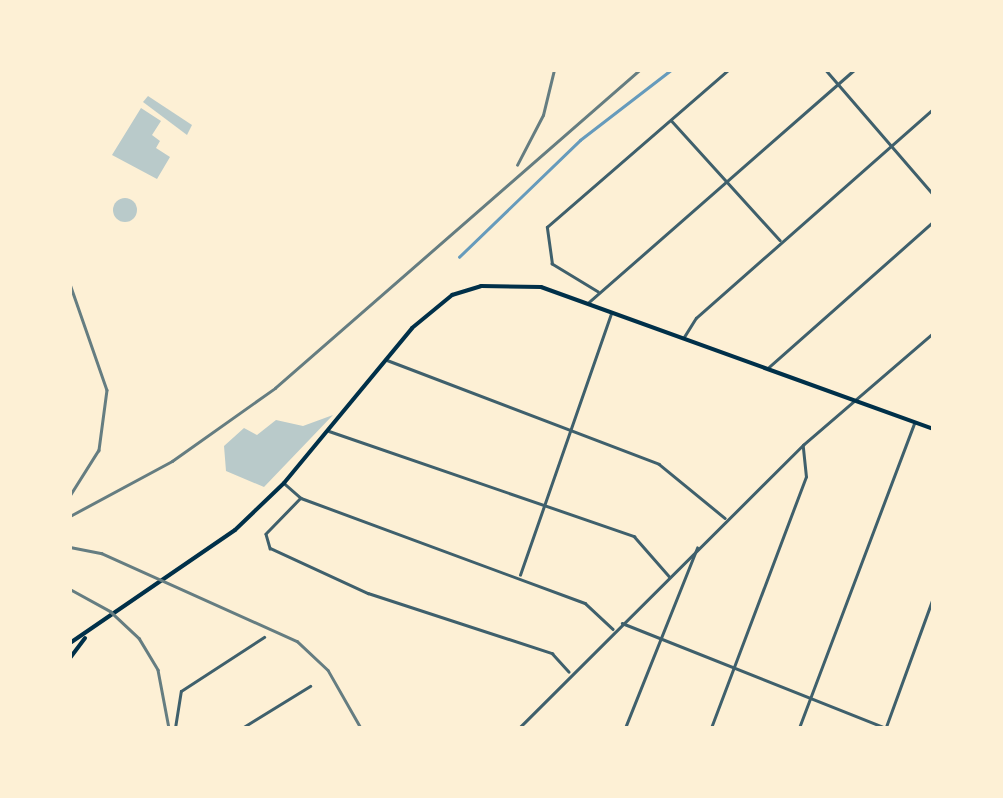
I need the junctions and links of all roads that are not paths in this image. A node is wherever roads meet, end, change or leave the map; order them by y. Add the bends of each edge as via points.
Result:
1 (728, 70) edge
2 (826, 70) edge
3 (854, 70) edge
4 (838, 84) junction
5 (933, 109) edge
6 (670, 119) junction
7 (892, 145) junction
8 (725, 180) junction
9 (933, 194) edge
10 (933, 222) edge
11 (781, 242) junction
12 (599, 293) junction
13 (588, 304) junction
14 (612, 312) junction
15 (933, 333) edge
16 (684, 338) junction
17 (386, 359) junction
18 (767, 369) junction
19 (854, 401) junction
20 (914, 422) junction
21 (933, 429) edge
22 (572, 430) junction
23 (330, 431) junction
24 (803, 444) junction
25 (284, 484) junction
26 (301, 498) junction
27 (546, 504) junction
28 (726, 519) junction
29 (698, 547) junction
30 (669, 576) junction
31 (519, 577) junction
32 (933, 598) edge
33 (621, 622) junction
34 (614, 630) junction
35 (88, 635) junction
36 (264, 637) dead end
37 (660, 640) junction
38 (70, 643) edge
39 (70, 658) edge
40 (733, 670) junction
41 (570, 673) junction
42 (310, 686) dead end
43 (810, 700) junction
44 (175, 728) edge
45 (242, 728) edge
46 (519, 728) edge
47 (624, 728) edge
48 (711, 728) edge
49 (799, 728) edge
50 (886, 728) edge

1 - 6 street
2 - 4 street
3 - 4 street
4 - 7 street
4 - 8 street
5 - 7 street
6 - 8 street
6 - 12 street via 547,227 552,264
7 - 9 street
7 - 11 street
8 - 11 street
8 - 12 street
10 - 18 street
11 - 16 street via 696,318
12 - 13 street
13 - 14 main road
13 - 17 main road via 541,288 481,286 433,309
14 - 16 main road
14 - 22 street
15 - 19 street
16 - 18 main road
17 - 22 street
17 - 23 main road
18 - 19 main road
19 - 20 main road
19 - 24 street
20 - 21 main road
20 - 43 street
22 - 27 street
22 - 28 street via 683,478
23 - 25 main road
23 - 27 street
24 - 28 street
24 - 40 street via 806,477
25 - 26 street
25 - 35 main road via 234,530
26 - 31 street
26 - 41 street via 266,540 270,548 368,593 552,654
27 - 30 street via 634,536
27 - 31 street
28 - 29 street
29 - 30 street
29 - 37 street
30 - 33 street
31 - 34 street via 585,603
32 - 50 street
33 - 34 street
33 - 37 street
34 - 41 street
35 - 38 main road
35 - 39 main road
36 - 44 street via 181,691
37 - 40 street
37 - 47 street
40 - 43 street
40 - 48 street
41 - 46 street
42 - 45 street
43 - 49 street
43 - 50 street

